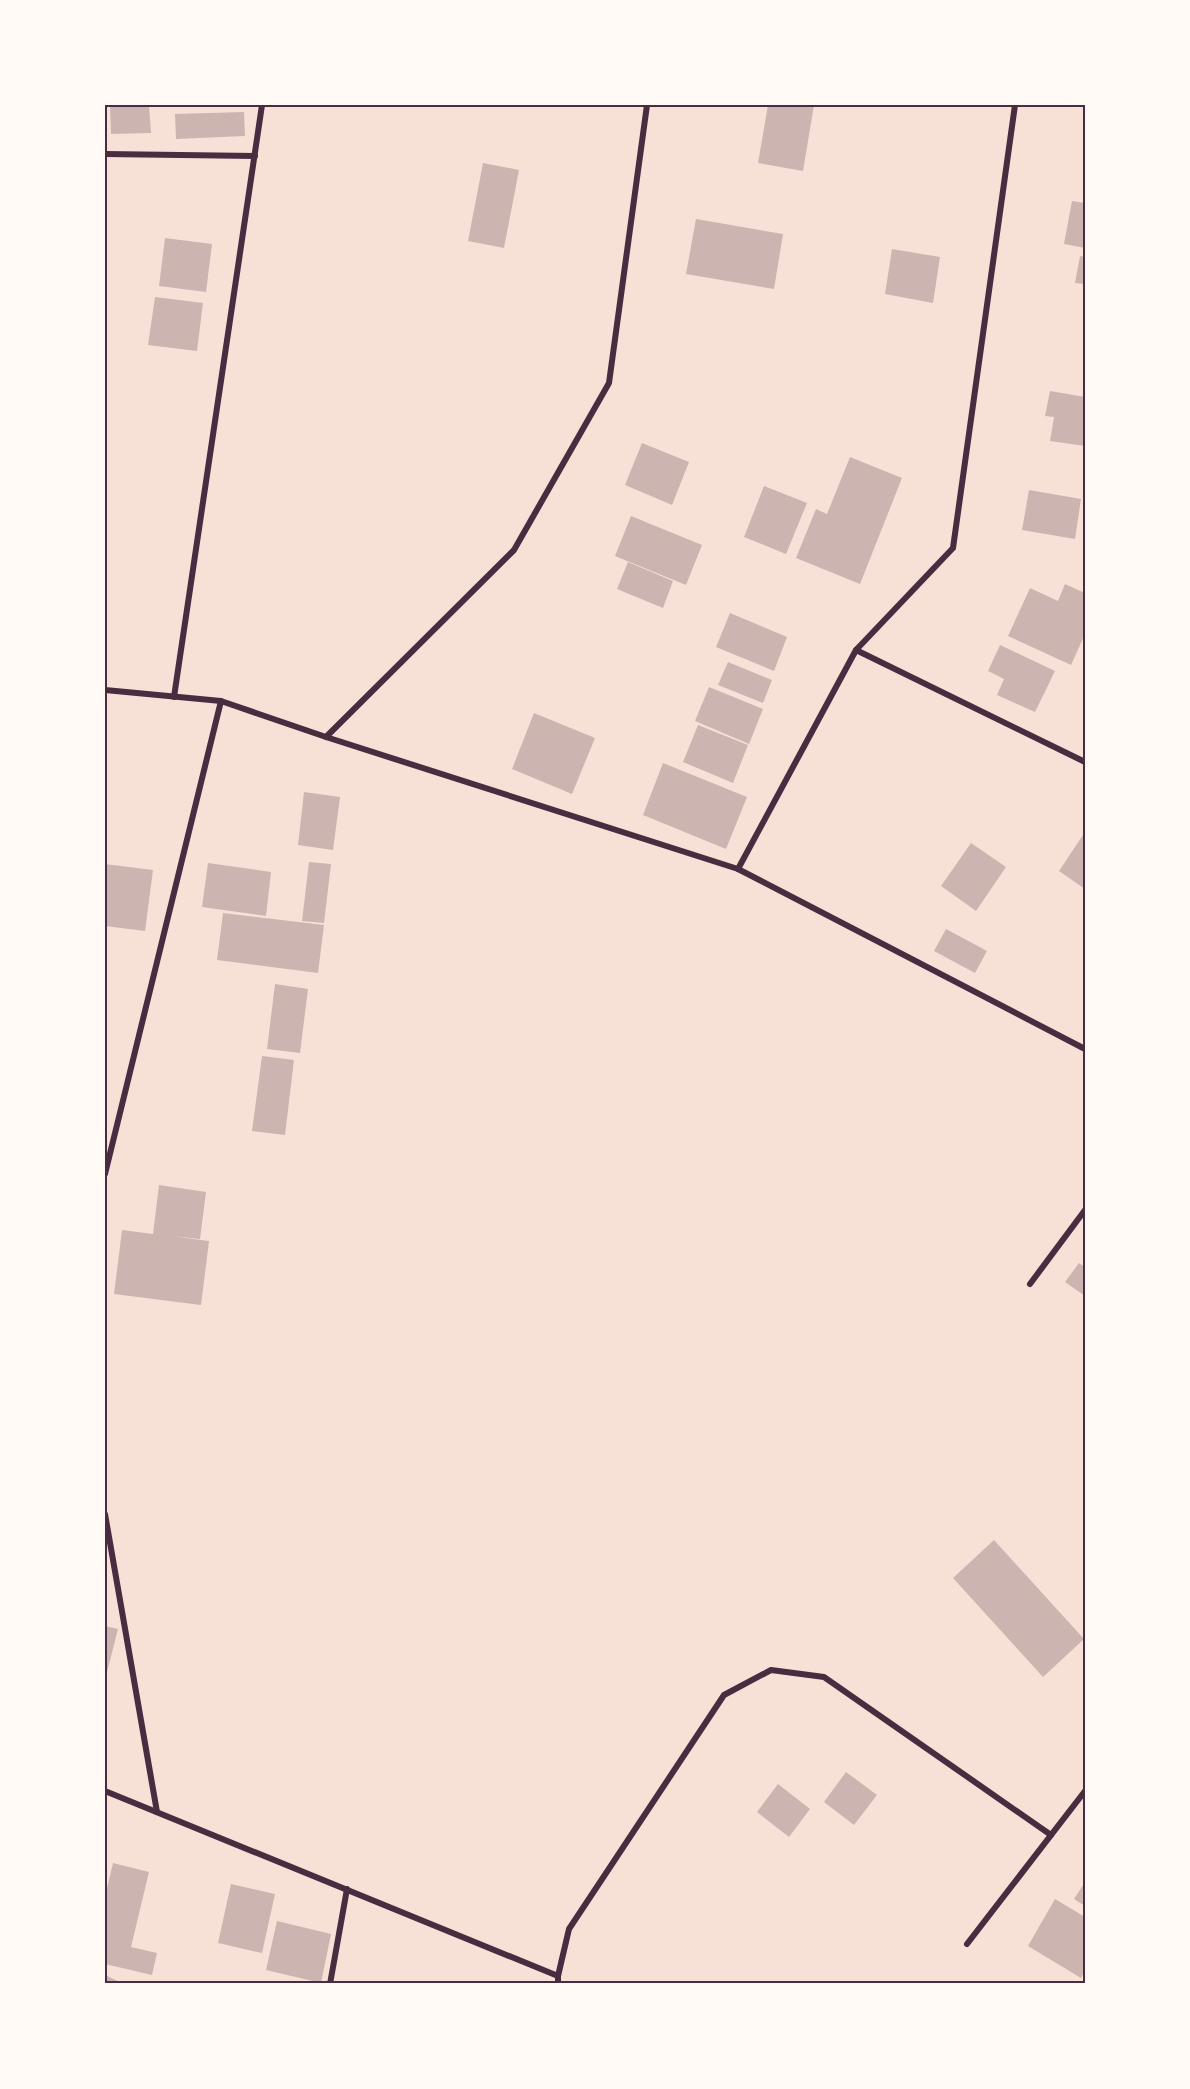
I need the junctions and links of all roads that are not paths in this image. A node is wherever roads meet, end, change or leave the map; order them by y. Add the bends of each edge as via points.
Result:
1 (262, 105) edge
2 (647, 105) edge
3 (1016, 105) edge
4 (105, 153) edge
5 (255, 156) junction
6 (856, 650) junction
7 (105, 690) edge
8 (174, 697) junction
9 (221, 701) junction
10 (326, 737) junction
11 (1085, 762) edge
12 (738, 869) junction
13 (1085, 1049) edge
14 (105, 1174) edge
15 (1085, 1210) edge
16 (1030, 1284) dead end
17 (105, 1514) edge
18 (105, 1791) edge
19 (1085, 1791) edge
20 (157, 1812) junction
21 (1051, 1835) junction
22 (347, 1889) junction
23 (967, 1944) dead end
24 (558, 1976) junction
25 (330, 1984) edge
26 (558, 1984) edge

1 - 5 street
2 - 10 street via 609,383 514,550
3 - 6 street via 953,548
4 - 5 street
5 - 8 street
6 - 11 street
6 - 12 street
7 - 8 street
8 - 9 street
9 - 10 street
9 - 14 street
10 - 12 street
12 - 13 street
15 - 16 street
17 - 20 street
18 - 20 street
19 - 21 street
20 - 22 street
21 - 23 street
21 - 24 street via 824,1677 771,1670 723,1695 569,1929
22 - 24 street
22 - 25 street
24 - 26 street

